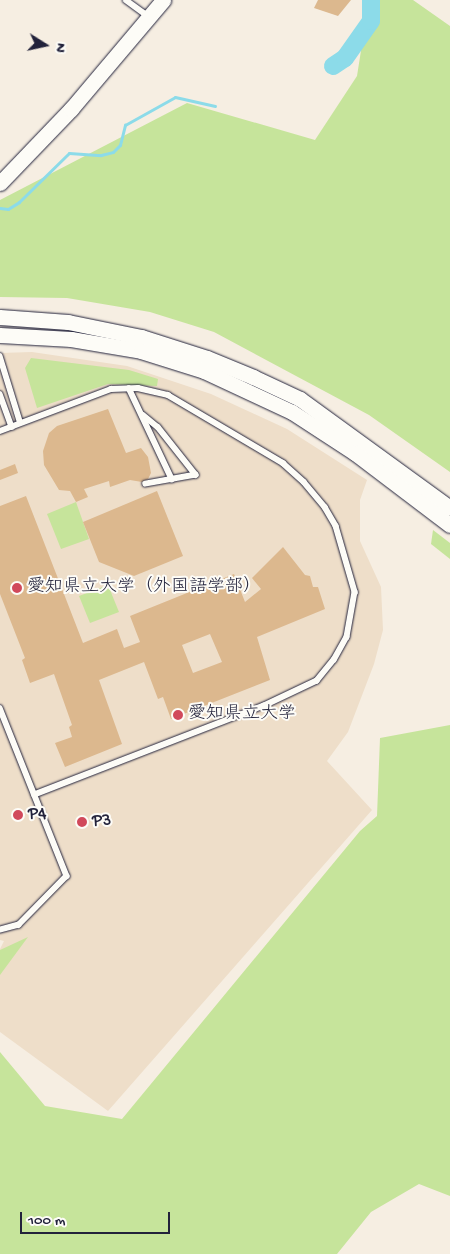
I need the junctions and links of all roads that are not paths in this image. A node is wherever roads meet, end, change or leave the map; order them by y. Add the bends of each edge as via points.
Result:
1 (126, 0) edge
2 (163, 0) edge
3 (148, 16) junction
4 (0, 183) edge
5 (0, 317) edge
6 (0, 335) edge
7 (0, 356) edge
8 (129, 388) junction
9 (0, 394) edge
10 (143, 415) junction
11 (20, 421) junction
12 (12, 427) junction
13 (0, 431) edge
14 (172, 479) junction
15 (146, 484) dead end
16 (450, 508) edge
17 (450, 526) edge
18 (0, 708) edge
19 (35, 795) junction
20 (0, 930) edge

1 - 3 lane
2 - 3 main road
3 - 4 main road via 71,109
5 - 16 main road via 68,322 141,338 207,358 253,377 300,399
6 - 17 main road via 38,335 132,350 204,371 292,412 355,454
7 - 11 lane
8 - 10 lane
8 - 11 lane via 92,393
8 - 19 lane via 168,395 283,464 304,482 336,526 354,592 347,637 317,681 264,706
9 - 12 lane
10 - 14 lane
10 - 14 lane via 158,427 196,475
11 - 12 lane
12 - 13 lane
14 - 15 lane
18 - 19 lane
19 - 20 lane via 68,876 19,925

